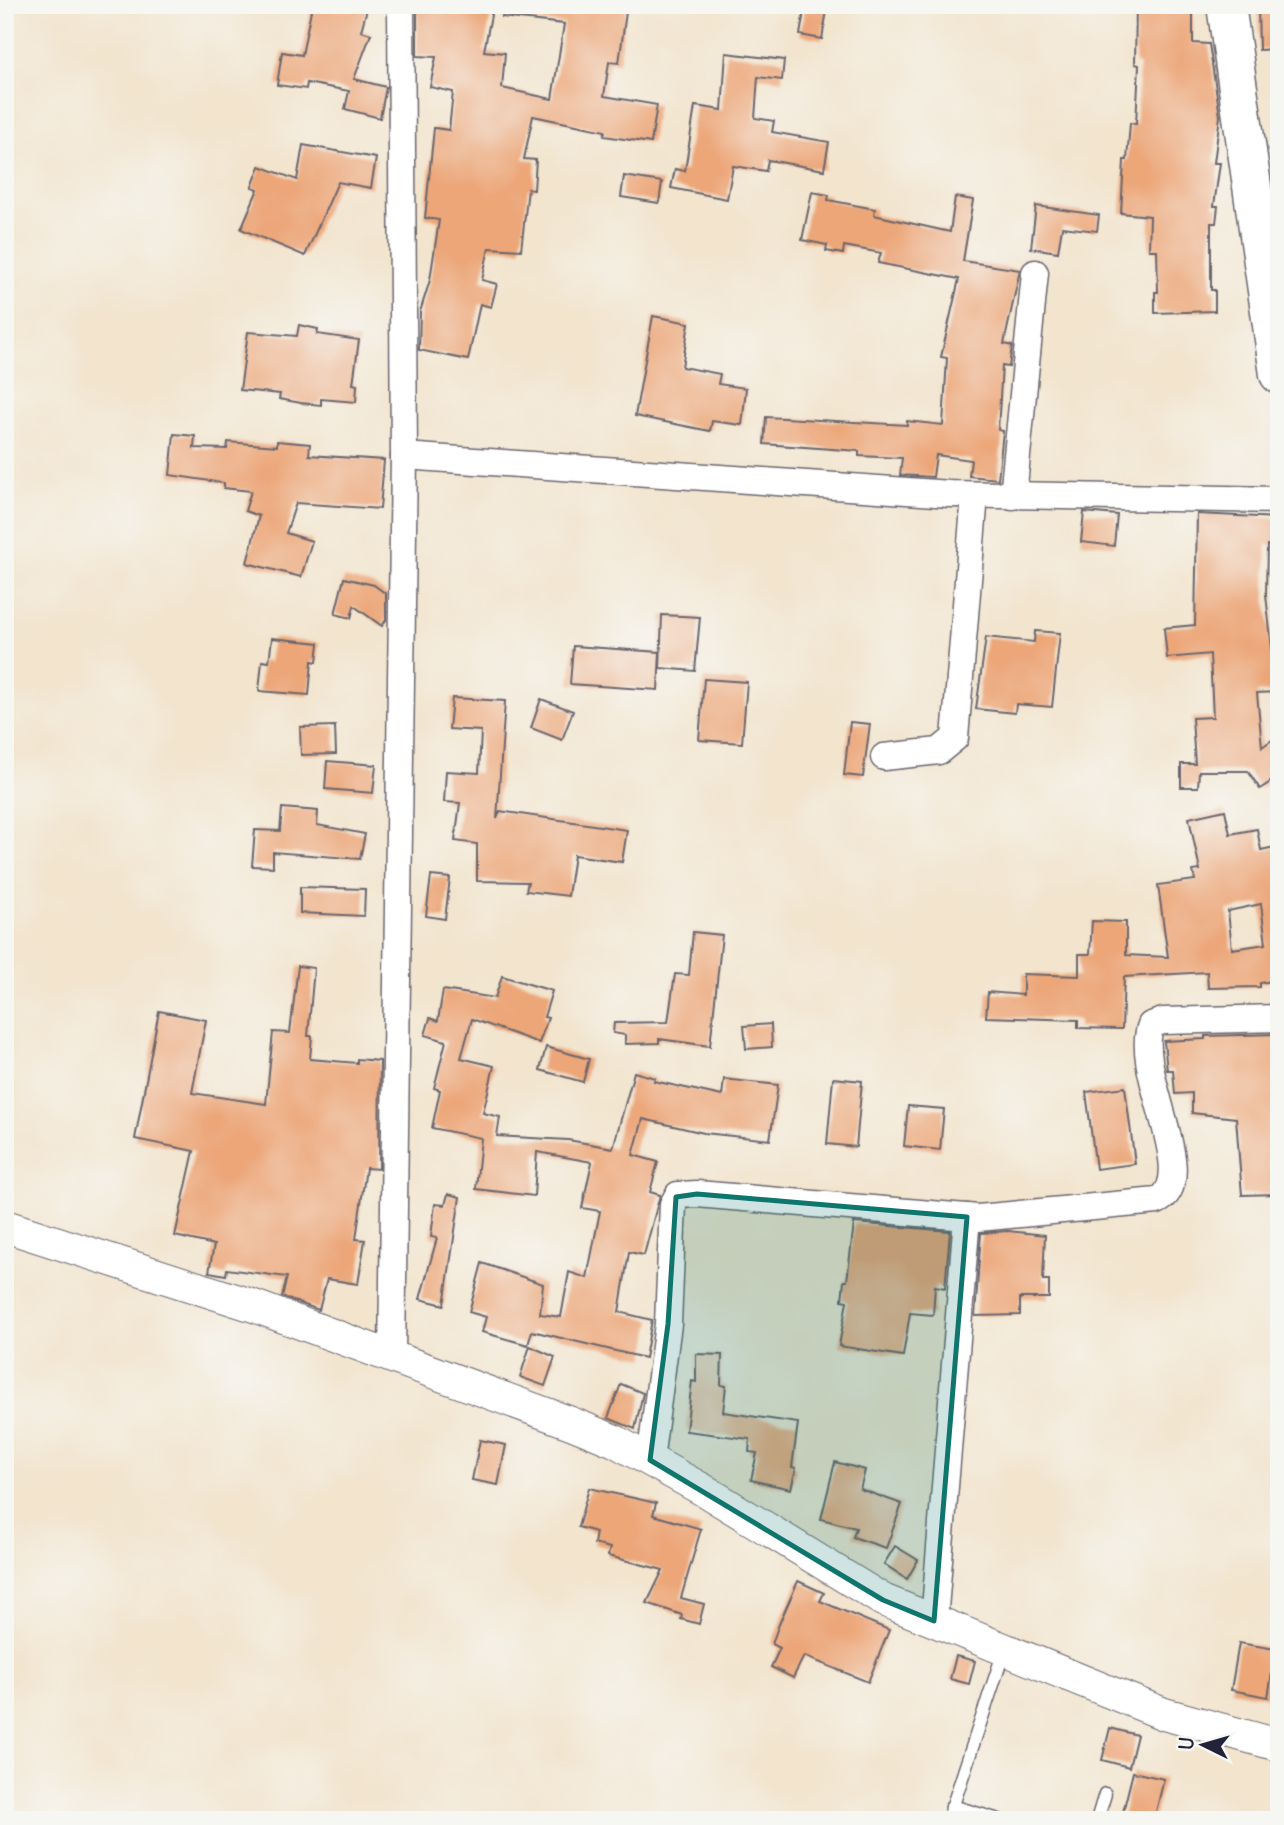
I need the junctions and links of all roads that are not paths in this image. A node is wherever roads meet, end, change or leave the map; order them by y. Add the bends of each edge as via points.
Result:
1 (401, 5) edge
2 (1226, 5) edge
3 (1035, 273) dead end
4 (1279, 374) edge
5 (404, 456) junction
6 (975, 495) junction
7 (1013, 496) junction
8 (1279, 500) edge
9 (884, 757) dead end
10 (1279, 1018) edge
11 (967, 1217) junction
12 (5, 1226) edge
13 (393, 1356) junction
14 (650, 1460) junction
15 (934, 1621) junction
16 (1004, 1650) junction
17 (1279, 1745) edge
18 (1105, 1794) dead end
19 (952, 1806) junction
20 (948, 1820) edge
21 (999, 1820) edge
22 (1097, 1820) edge

1 - 5 street
2 - 4 main road
3 - 7 street
5 - 6 street
5 - 13 street
6 - 7 street
6 - 9 street via 955,738 939,751
7 - 8 street
10 - 11 street via 1151,1025 1148,1041 1153,1080 1175,1171 1174,1184 1163,1198 1145,1205
11 - 14 street via 678,1195 673,1204 668,1324
11 - 15 street
12 - 13 street
13 - 14 street via 570,1423
14 - 15 street via 883,1600
15 - 16 street
16 - 17 street via 1164,1714
16 - 19 lane
18 - 22 lane
19 - 20 lane
19 - 21 lane

